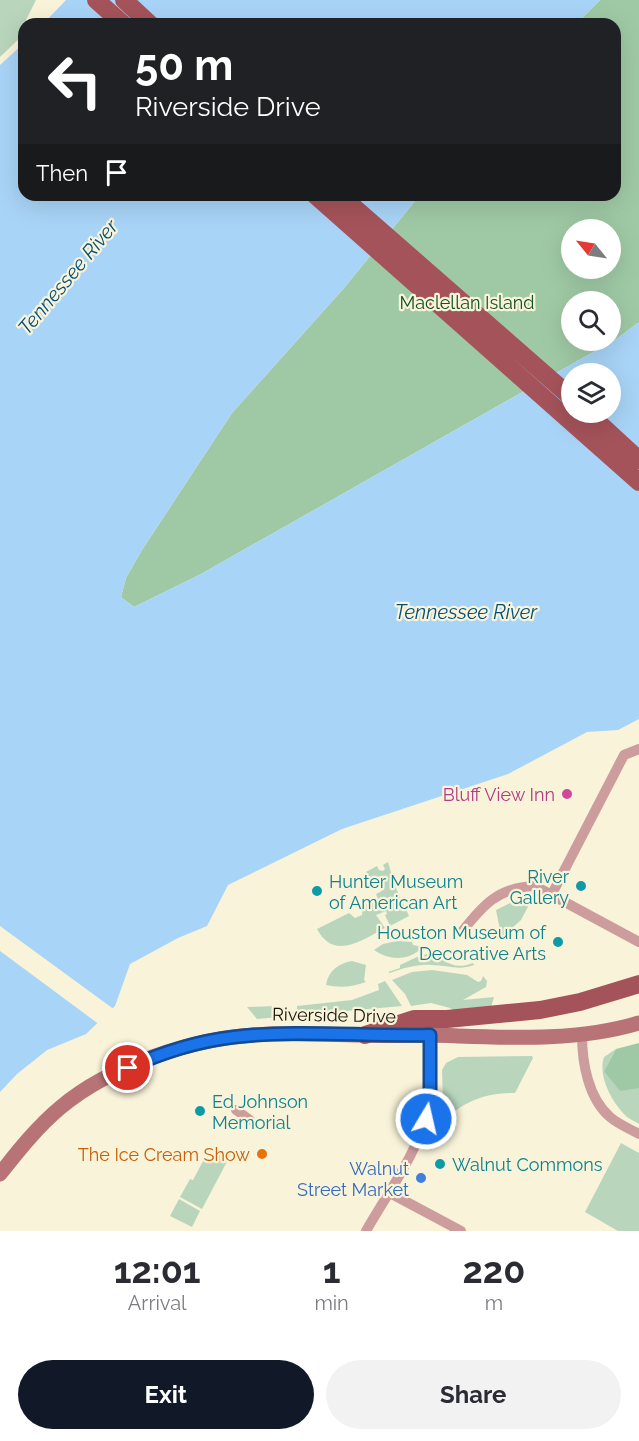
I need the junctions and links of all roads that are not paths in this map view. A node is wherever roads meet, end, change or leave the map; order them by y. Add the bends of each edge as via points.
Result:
1 (96, 0) edge
2 (124, 0) edge
3 (116, 18) edge
4 (144, 18) edge
5 (322, 201) edge
6 (347, 201) edge
7 (561, 388) edge
8 (599, 423) edge
9 (639, 460) edge
10 (639, 482) edge
11 (639, 749) edge
12 (552, 894) junction
13 (461, 933) dead end
14 (639, 942) edge
15 (639, 984) edge
16 (639, 1023) edge
17 (365, 1035) junction
18 (430, 1035) junction
19 (582, 1035) junction
20 (236, 1110) dead end
21 (250, 1120) dead end
22 (639, 1134) edge
23 (0, 1174) edge
24 (388, 1192) junction
25 (366, 1231) edge
26 (461, 1231) edge

1 - 3 main road
2 - 4 main road
5 - 10 main road
6 - 7 main road
8 - 9 main road
11 - 12 street via 624,755 615,769
12 - 13 street via 535,886 504,891 480,908
12 - 14 street
15 - 17 main road via 540,1010 414,1019
16 - 19 main road, Riverside Drive
17 - 18 main road, Riverside Drive
17 - 23 main road, Riverside Drive via 231,1037 140,1062 68,1102
18 - 19 main road, Riverside Drive
18 - 24 street via 426,1119
19 - 22 street via 584,1063 592,1090 610,1118
20 - 21 street
24 - 25 street
24 - 26 street

